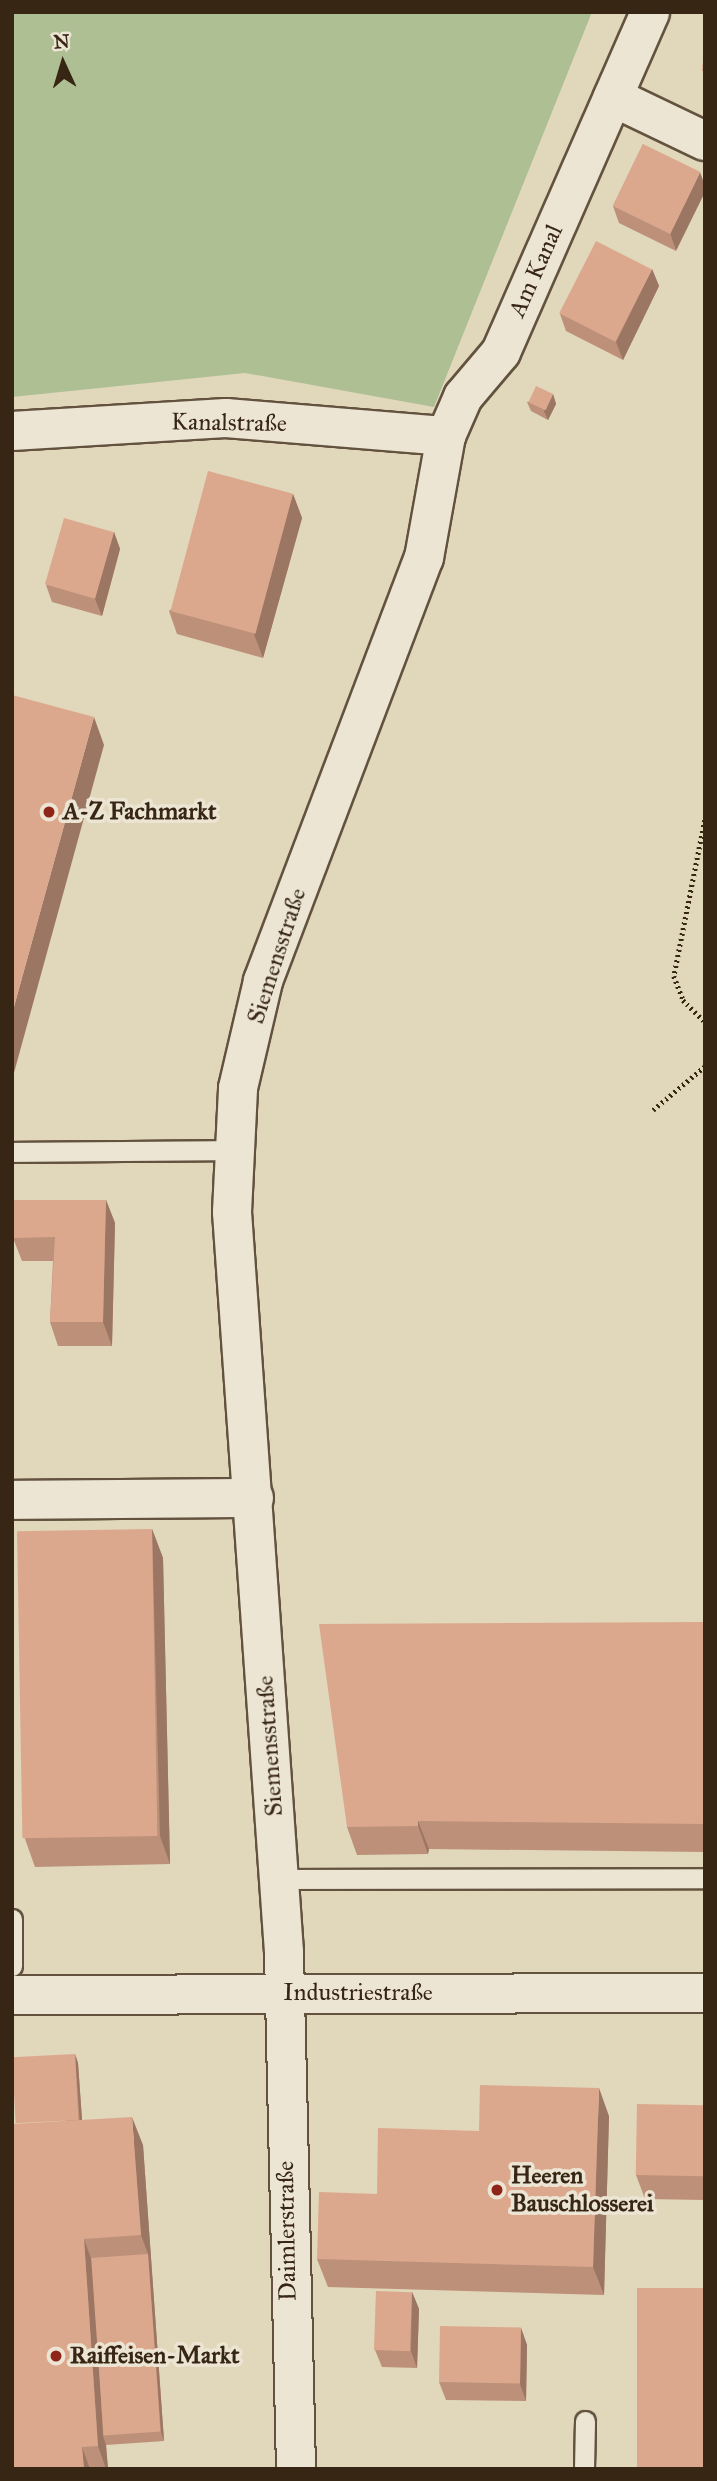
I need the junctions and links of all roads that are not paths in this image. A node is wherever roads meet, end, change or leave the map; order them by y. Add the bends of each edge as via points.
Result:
1 (650, 12) edge
2 (612, 97) junction
3 (705, 141) edge
4 (12, 431) edge
5 (446, 436) junction
6 (235, 1150) junction
7 (12, 1152) edge
8 (254, 1498) junction
9 (12, 1500) edge
10 (705, 1878) edge
11 (279, 1879) junction
12 (12, 1919) edge
13 (12, 1966) edge
14 (285, 1993) junction
15 (705, 1993) edge
16 (12, 1994) edge
17 (585, 2421) dead end
18 (296, 2469) edge
19 (584, 2469) edge

1 - 2 street, Am Kanal
2 - 3 street
2 - 5 street, Am Kanal via 501,352 463,397
4 - 5 street, Kanalstraße via 226,418
5 - 6 street, Siemensstraße via 424,558 264,981 238,1088
6 - 7 lane
6 - 8 street, Siemensstraße via 232,1212
8 - 9 street
8 - 11 street, Siemensstraße
10 - 11 lane
11 - 14 street, Siemensstraße
12 - 13 lane
14 - 15 street, Industriestraße
14 - 16 street, Industriestraße
14 - 18 street, Daimlerstraße
17 - 19 lane

